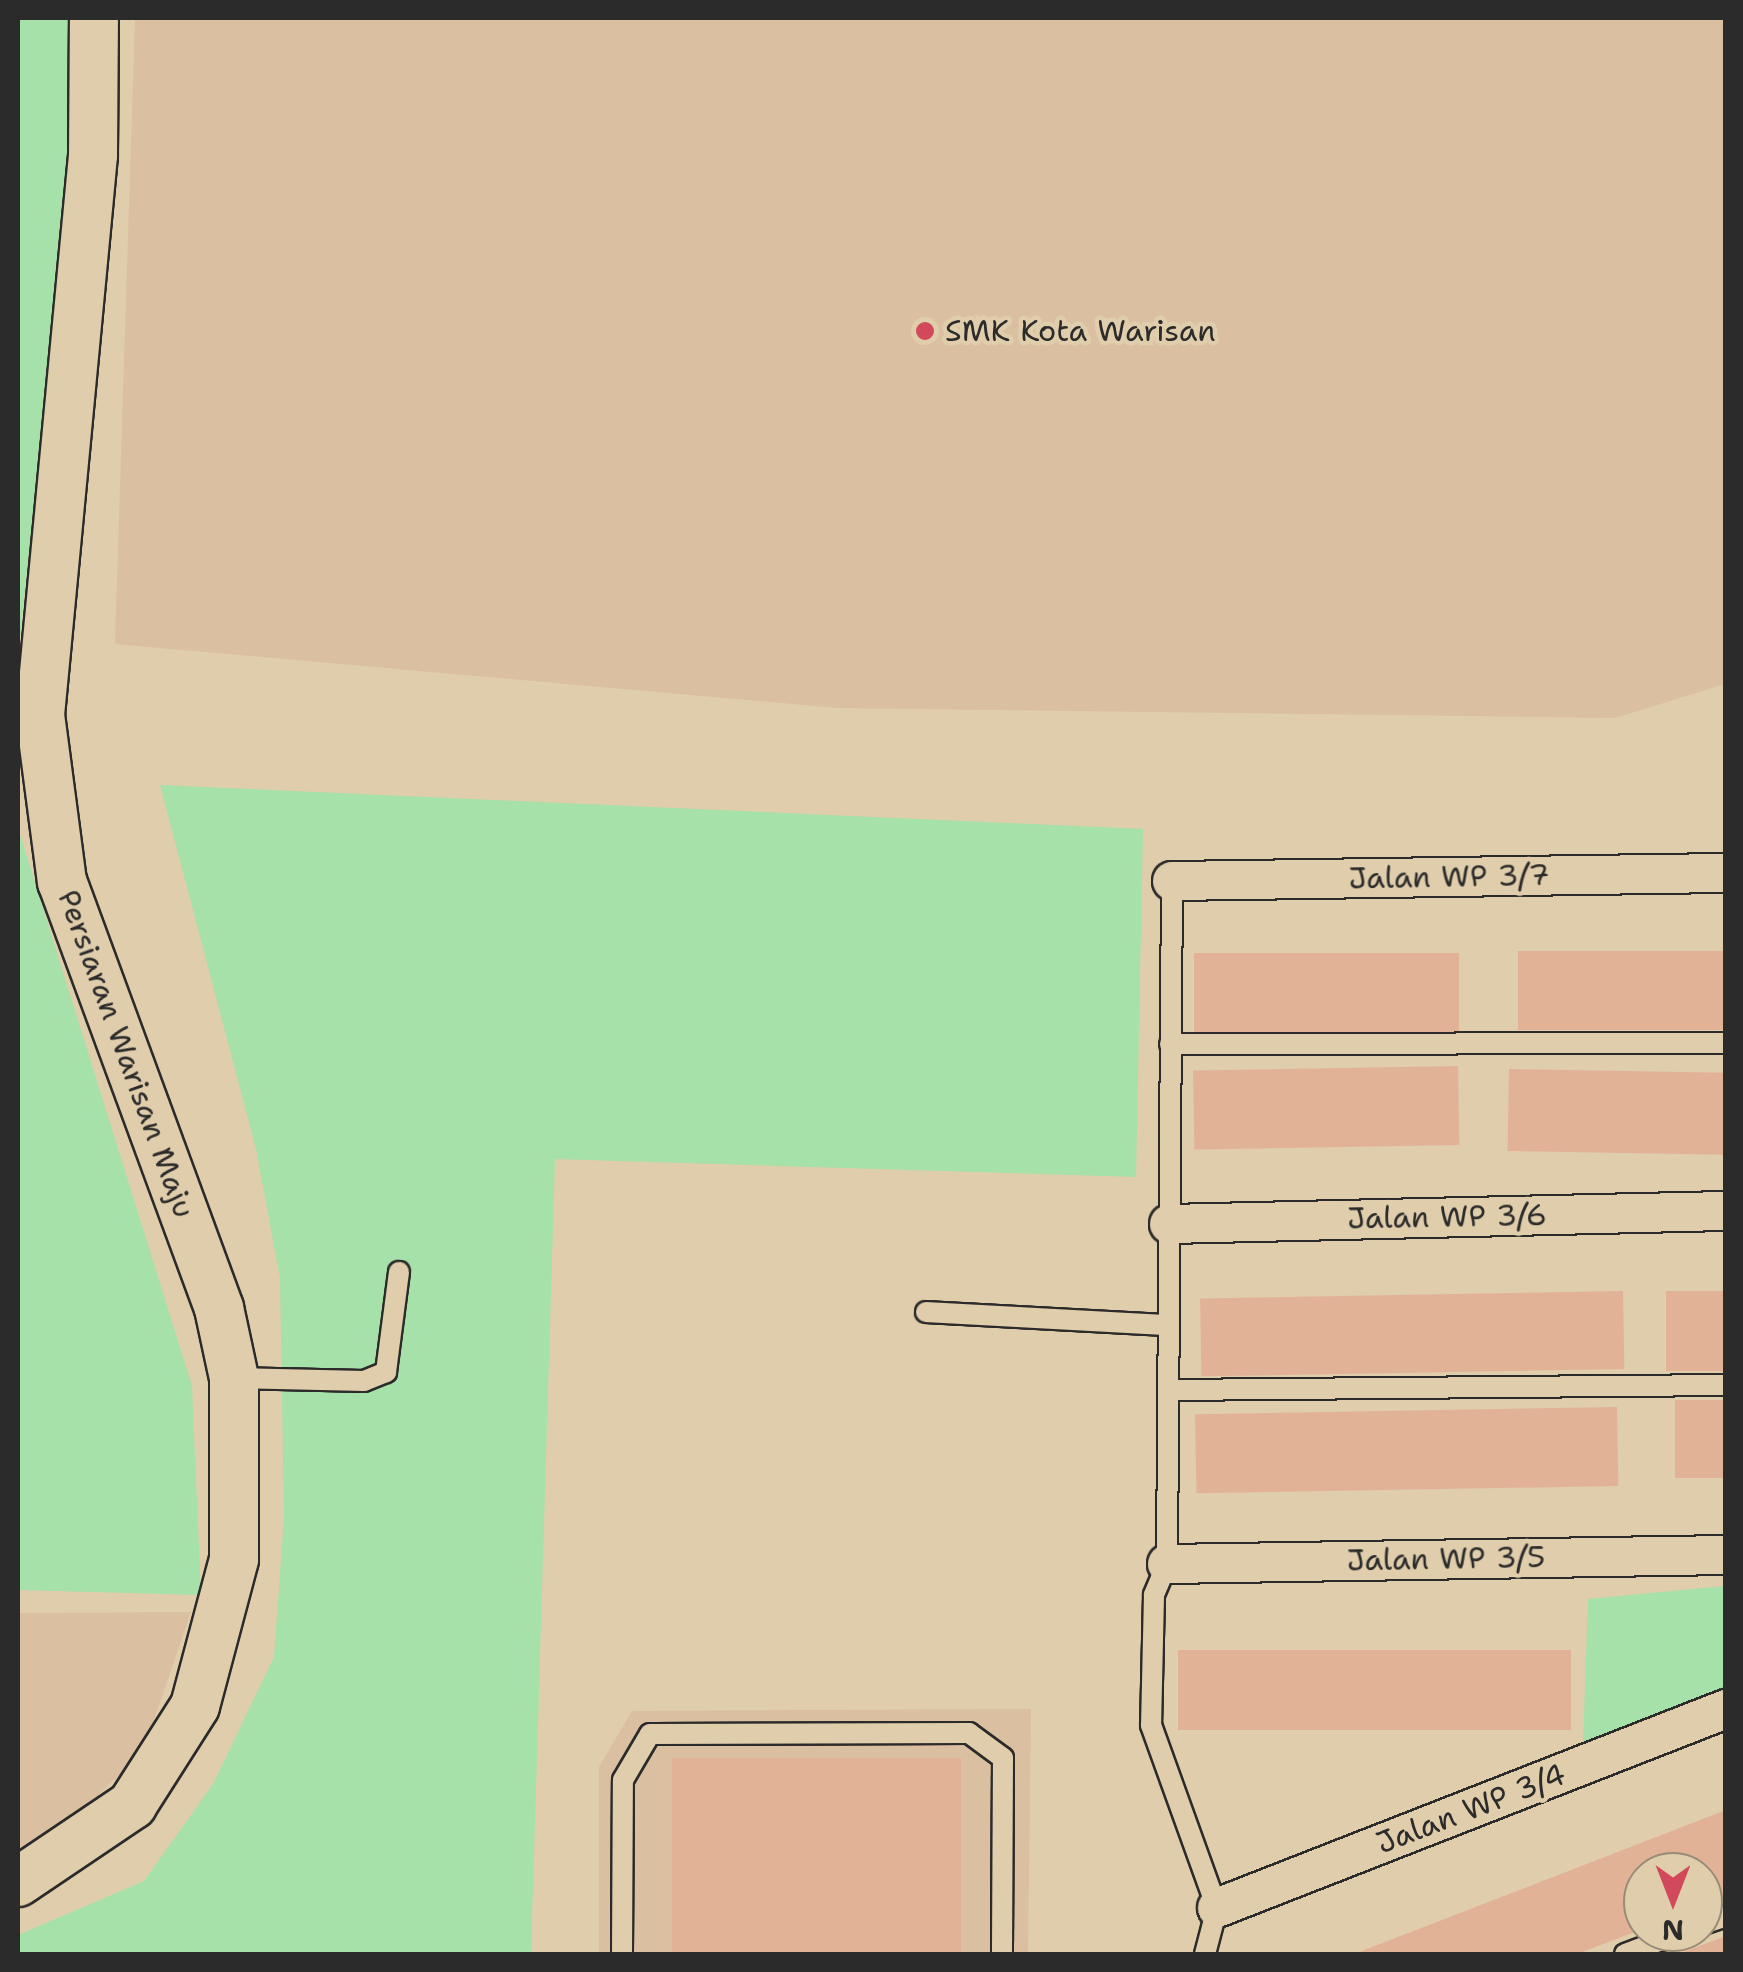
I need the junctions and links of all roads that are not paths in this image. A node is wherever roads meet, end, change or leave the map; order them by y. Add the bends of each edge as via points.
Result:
1 (94, 18) edge
2 (1726, 873) edge
3 (1172, 881) joint
4 (1726, 1043) edge
5 (1170, 1044) junction
6 (1726, 1211) edge
7 (1169, 1224) junction
8 (399, 1272) dead end
9 (926, 1312) dead end
10 (1169, 1325) junction
11 (234, 1378) junction
12 (1726, 1386) edge
13 (1168, 1390) junction
14 (1726, 1555) edge
15 (1167, 1564) junction
16 (1726, 1709) edge
17 (18, 1882) edge
18 (1216, 1908) junction
19 (622, 1954) edge
20 (1002, 1954) edge
21 (1205, 1954) edge

1 - 11 street, Persiaran Warisan Maju via 93,156 40,714 62,882 218,1308
2 - 3 street, Jalan WP 3/7
3 - 5 lane
4 - 5 lane
5 - 7 lane
6 - 7 street, Jalan WP 3/6
7 - 10 lane
8 - 11 lane via 386,1372 364,1382
9 - 10 lane
10 - 13 lane
11 - 17 street, Persiaran Warisan Maju via 234,1559 195,1706 132,1805
12 - 13 lane
13 - 15 lane
14 - 15 street, Jalan WP 3/5
15 - 18 lane via 1154,1595 1151,1725
16 - 18 street, Jalan WP 3/4
18 - 21 lane
19 - 20 lane via 623,1780 650,1734 949,1733 969,1733 1003,1758

